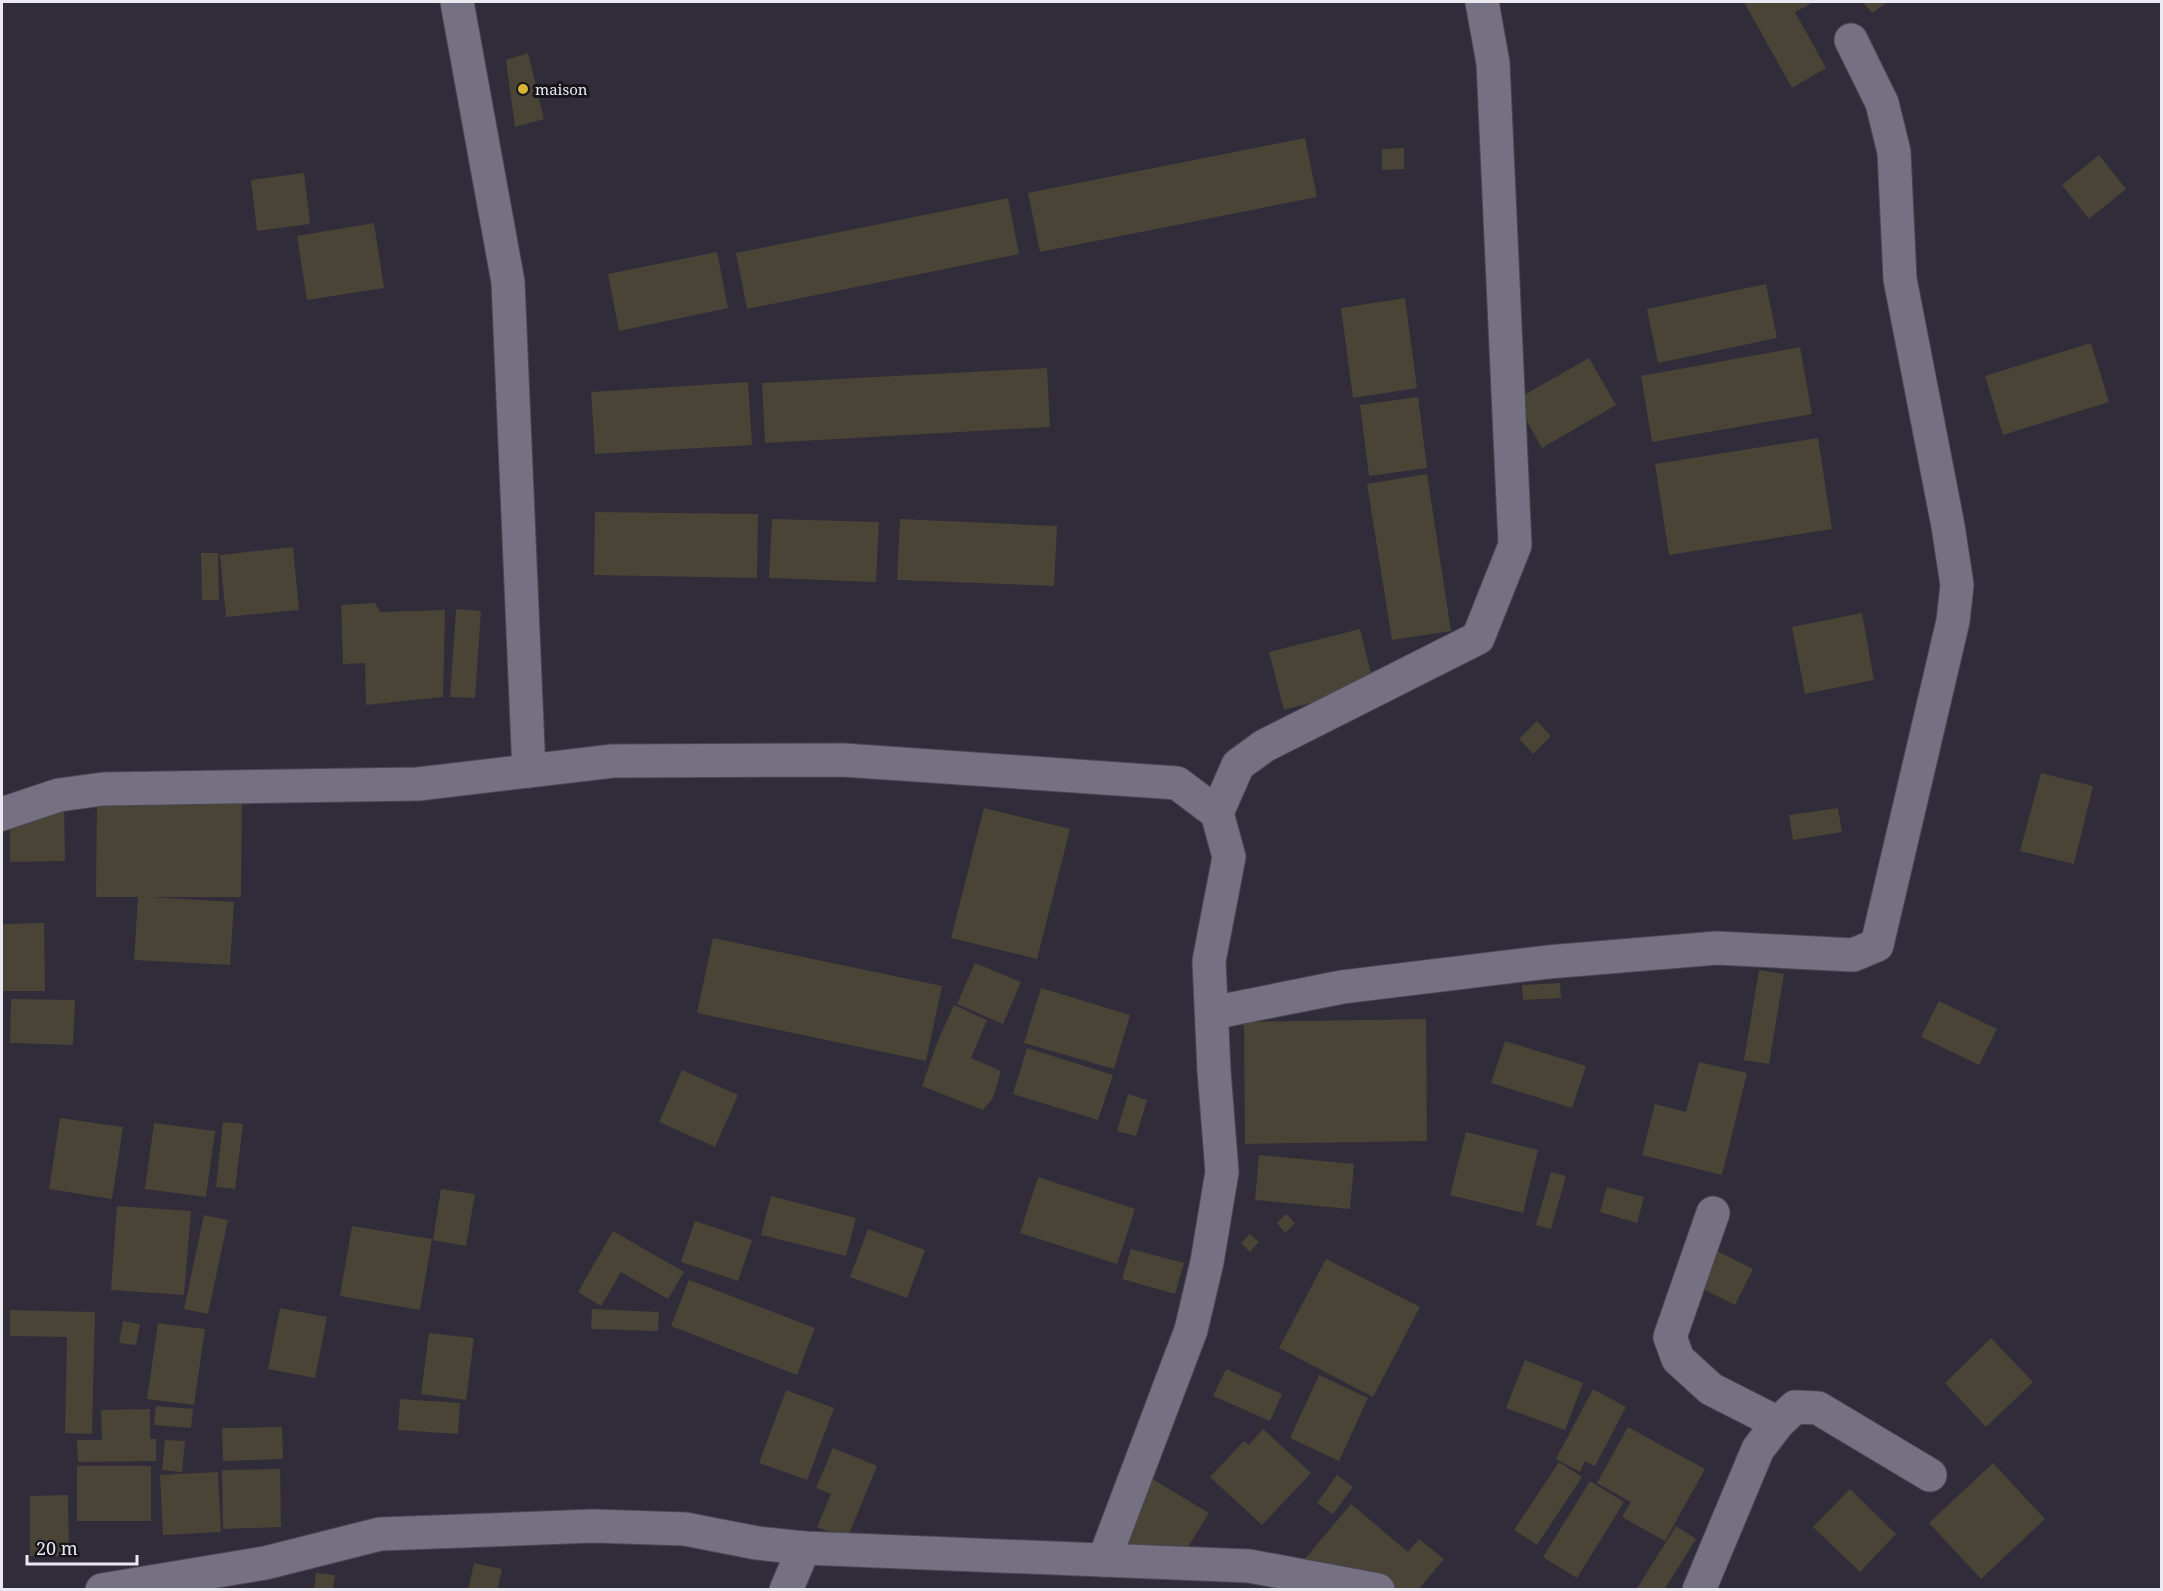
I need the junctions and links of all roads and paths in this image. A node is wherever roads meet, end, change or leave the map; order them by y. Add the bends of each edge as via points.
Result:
1 (457, 2) edge
2 (1482, 2) edge
3 (1851, 40) dead end
4 (529, 771) junction
5 (2, 813) edge
6 (1217, 813) junction
7 (1212, 1013) junction
8 (1713, 1214) dead end
9 (1778, 1422) junction
10 (1930, 1475) dead end
11 (804, 1548) junction
12 (1104, 1560) junction
13 (102, 1590) edge
14 (786, 1590) edge
15 (1378, 1590) edge
16 (1699, 1590) edge

1 - 4 street via 508,282
2 - 6 street via 1493,63 1515,545 1478,638 1264,746 1238,765
3 - 7 street via 1882,103 1894,152 1900,279 1957,585 1953,621 1877,945 1853,955 1717,948 1548,962 1342,987
4 - 5 street via 418,784 103,789 59,795
4 - 6 street via 613,761 843,760 1178,783
6 - 7 street via 1229,857 1209,961
7 - 12 street via 1222,1172 1207,1262 1191,1330
8 - 9 street via 1670,1337 1678,1359 1711,1389
9 - 10 street via 1795,1407 1818,1408
9 - 16 street via 1758,1449
11 - 12 street
11 - 13 street via 685,1529 594,1526 380,1534 265,1563
11 - 14 street
12 - 15 street via 1249,1566

